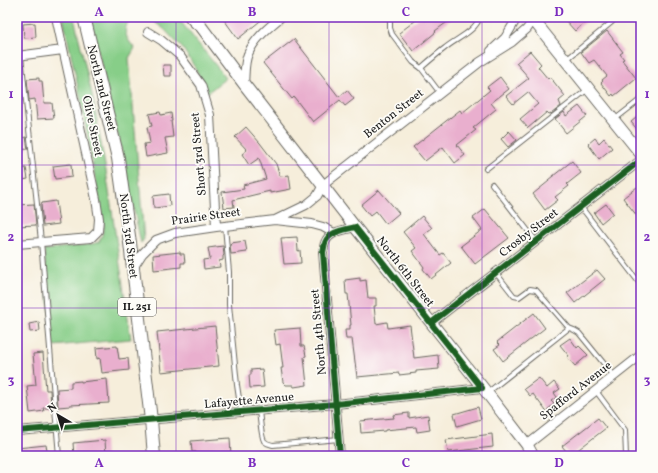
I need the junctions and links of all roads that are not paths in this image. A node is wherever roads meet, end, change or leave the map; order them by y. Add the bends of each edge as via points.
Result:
1 (56, 17) edge
2 (84, 17) edge
3 (281, 17) edge
4 (390, 17) edge
5 (480, 17) edge
6 (514, 17) edge
7 (607, 17) edge
8 (534, 18) edge
9 (194, 19) edge
10 (148, 32) dead end
11 (64, 50) junction
12 (19, 56) edge
13 (565, 60) junction
14 (480, 62) junction
15 (421, 68) junction
16 (244, 84) junction
17 (588, 88) junction
18 (440, 93) junction
19 (641, 99) edge
20 (614, 120) junction
21 (641, 154) edge
22 (118, 158) joint
23 (641, 160) edge
24 (486, 169) dead end
25 (492, 184) dead end
26 (323, 186) junction
27 (580, 207) junction
28 (275, 220) junction
29 (225, 226) junction
30 (216, 227) junction
31 (355, 227) junction
32 (334, 233) junction
33 (41, 241) junction
34 (537, 242) junction
35 (17, 244) edge
36 (133, 269) junction
37 (496, 273) junction
38 (641, 285) edge
39 (431, 323) junction
40 (569, 328) junction
41 (641, 355) edge
42 (614, 376) junction
43 (484, 391) junction
44 (595, 391) junction
45 (336, 404) junction
46 (258, 411) junction
47 (241, 412) junction
48 (151, 420) junction
49 (57, 428) junction
50 (17, 431) edge
51 (339, 439) junction
52 (526, 445) junction
53 (60, 456) edge
54 (154, 456) edge
55 (340, 456) edge
56 (533, 456) edge
57 (626, 456) edge

1 - 11 street, Olive Street
2 - 22 main road, North 2nd Street / IL 251
3 - 16 street via 253,43 248,54
4 - 15 lane via 392,34 413,62
5 - 15 lane via 476,26 436,54
6 - 14 street, Benton Street via 514,23 505,38
7 - 13 lane via 612,22
8 - 13 main road
8 - 14 street, Benton Street via 527,29 512,42
9 - 16 main road, North 6th Street
10 - 30 street, Short 3rd Street via 180,56 201,85 210,115
11 - 12 street
11 - 33 street, Olive Street via 96,199 98,231 91,238
12 - 33 lane
13 - 17 main road
14 - 18 street, Benton Street
15 - 18 lane
16 - 26 main road, North 6th Street
17 - 20 main road
17 - 24 lane
18 - 26 street, Benton Street
19 - 20 lane
20 - 21 main road
22 - 36 main road, North 3rd Street / IL 251
23 - 27 street, Crosby Street
25 - 34 lane
26 - 28 street, Prairie Street via 317,196 306,205
26 - 31 main road, North 6th Street
27 - 34 street, Crosby Street
27 - 38 lane
28 - 29 street, Prairie Street
28 - 32 street, Prairie Street via 312,224
29 - 30 street, Prairie Street
29 - 47 lane via 229,305
30 - 36 street, Prairie Street via 175,233 156,240 142,254
31 - 32 street
31 - 39 main road, North 6th Street
32 - 45 street, North 4th Street via 325,242 323,252
33 - 35 street
33 - 49 lane
34 - 37 street, Crosby Street
36 - 48 main road, North 3rd Street / IL 251
37 - 39 street, Crosby Street
37 - 40 lane via 514,296 519,297 530,289 536,290
39 - 43 main road, North 6th Street
40 - 42 lane via 579,333
40 - 43 lane
41 - 42 street, Spafford Avenue
42 - 44 street, Spafford Avenue
43 - 45 street, Lafayette Avenue
43 - 52 main road, North 6th Street
44 - 52 street, Spafford Avenue
44 - 57 lane via 625,430
45 - 46 street, Lafayette Avenue
45 - 51 street, North 4th Street
46 - 47 street, Lafayette Avenue
46 - 51 lane via 262,438 268,444
47 - 48 street, Lafayette Avenue
48 - 49 street, Lafayette Avenue
48 - 54 main road, North 3rd Street / IL 251
49 - 50 street, Lafayette Avenue
49 - 53 lane
51 - 55 street, North 4th Street
52 - 56 main road, North 6th Street

